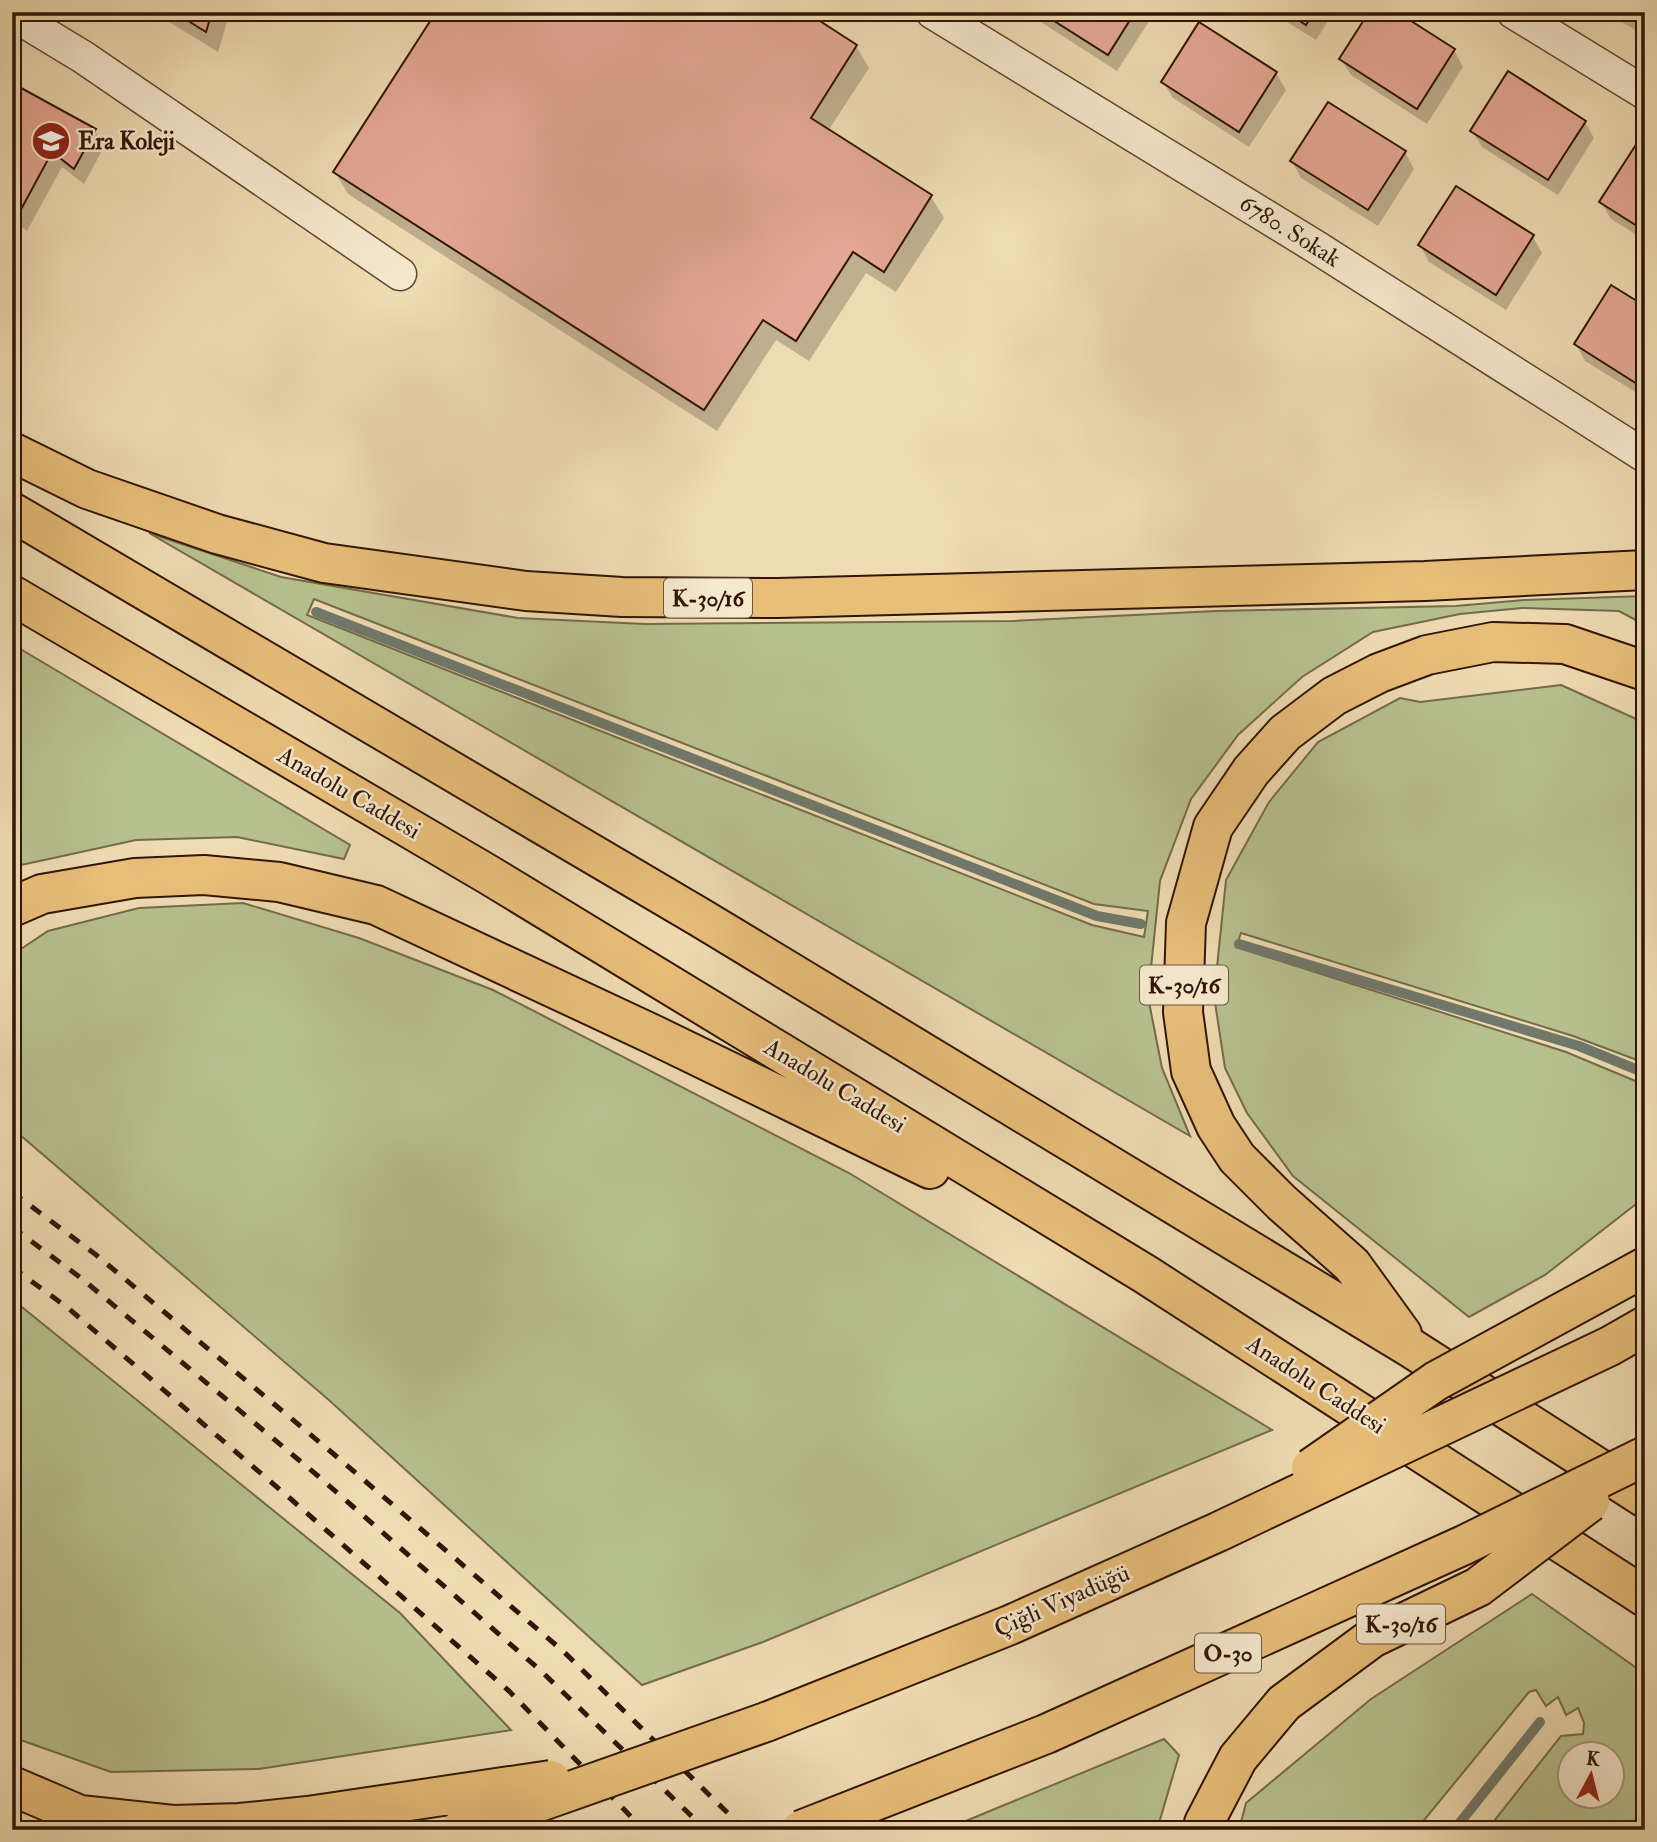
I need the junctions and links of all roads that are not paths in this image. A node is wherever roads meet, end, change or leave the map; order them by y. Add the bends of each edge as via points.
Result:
1 (932, 12) edge
2 (1513, 12) edge
3 (12, 14) edge
4 (1645, 93) edge
5 (400, 274) dead end
6 (12, 452) edge
7 (1645, 456) edge
8 (12, 512) edge
9 (1645, 570) edge
10 (12, 595) edge
11 (1645, 671) edge
12 (27, 901) edge
13 (1645, 1267) edge
14 (1145, 1274) junction
15 (1645, 1326) edge
16 (1411, 1348) junction
17 (1645, 1458) edge
18 (1645, 1498) edge
19 (1218, 1532) junction
20 (1637, 1595) edge
21 (640, 1767) junction
22 (12, 1786) edge
23 (460, 1830) edge
24 (801, 1830) edge
25 (1203, 1830) edge

1 - 7 street, 6780. Sokak via 1316,247
2 - 4 street
3 - 5 street via 83,57
6 - 9 highway, K-30/16 via 87,489 244,541 324,562 526,592 778,598 1425,581
8 - 16 highway via 701,918
10 - 14 highway, Anadolu Caddesi via 489,875
11 - 16 highway, K-30/16 via 1565,644 1493,642 1427,655 1334,696 1285,733 1251,771 1213,827 1186,923 1183,1012 1191,1071 1216,1126 1237,1158 1352,1265
12 - 14 highway via 135,878 204,875 279,882 376,905
13 - 19 highway, bridge via 1436,1381
14 - 20 highway, Anadolu Caddesi
15 - 19 highway, Çiğli Viyadüğü, bridge
16 - 18 highway
17 - 24 highway, O-30, bridge via 1059,1729
17 - 25 highway, K-30/16, bridge via 1478,1587 1372,1638 1284,1703 1238,1758
19 - 21 highway, Çiğli Viyadüğü, bridge via 1010,1625 766,1723
21 - 22 highway, bridge via 240,1823 173,1825 80,1815
21 - 23 highway, Çiğli Viyadüğü, bridge

